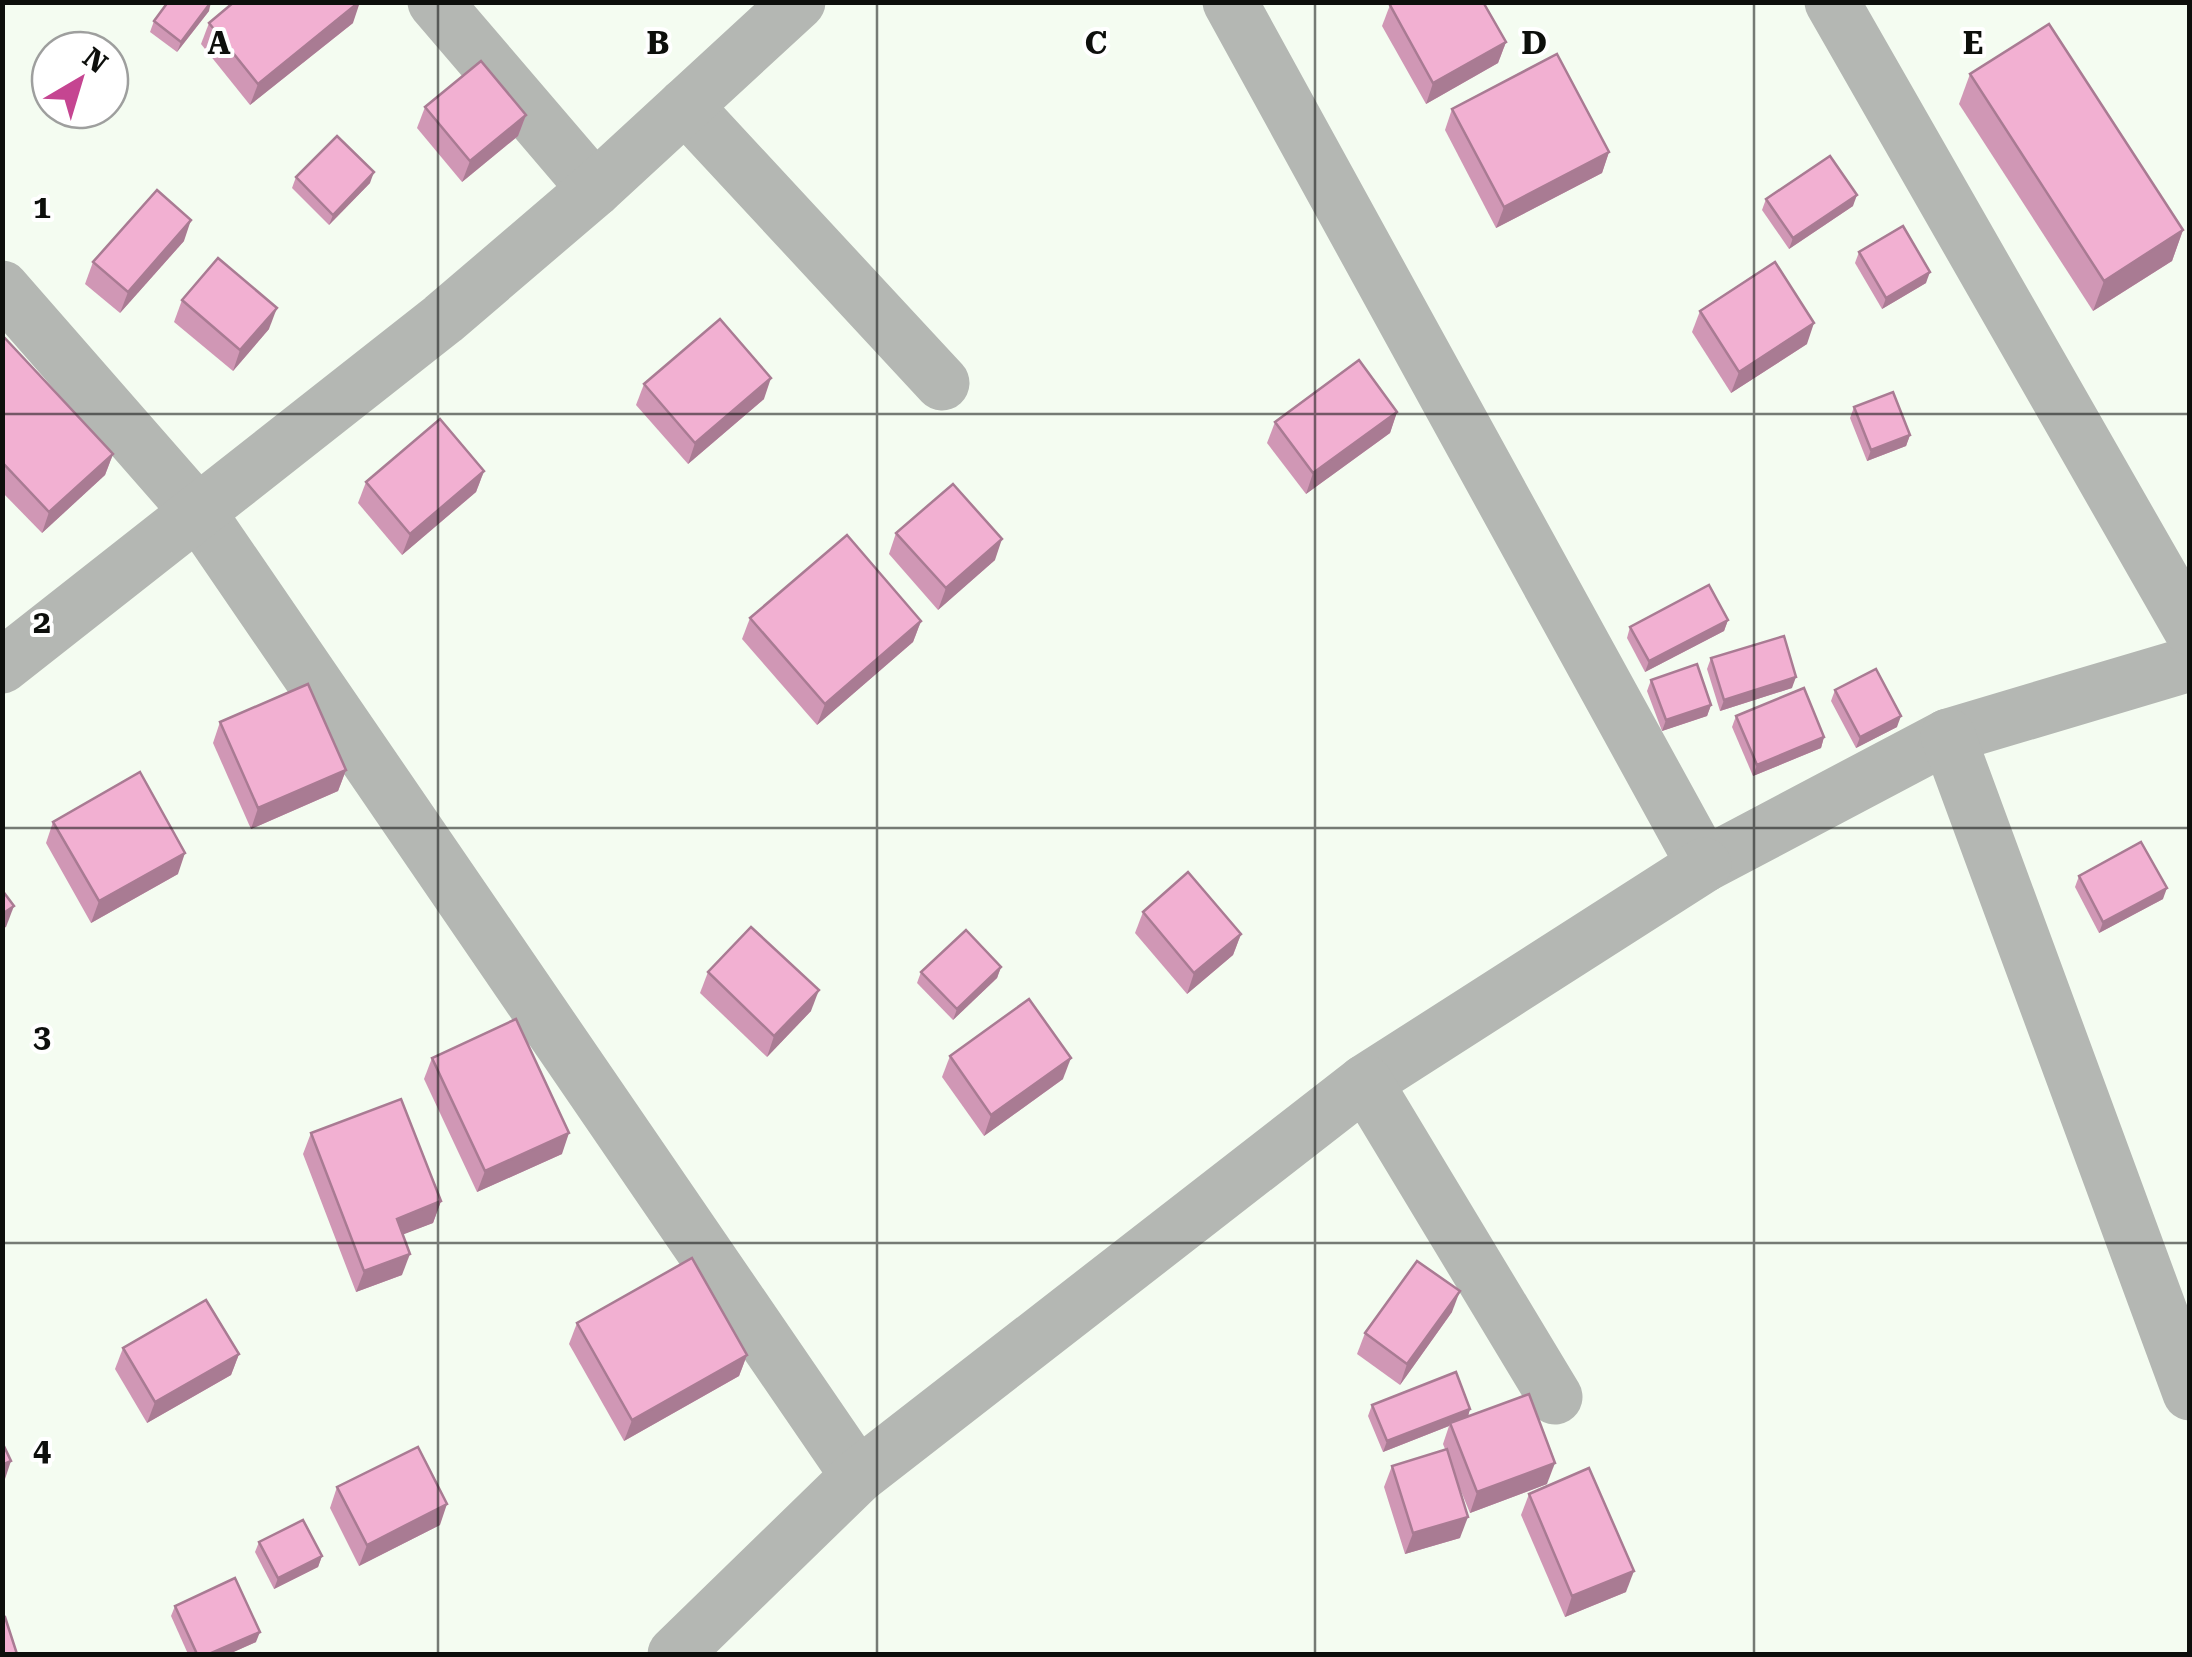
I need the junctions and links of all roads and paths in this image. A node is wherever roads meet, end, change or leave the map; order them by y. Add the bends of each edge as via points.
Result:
1 (435, 2) edge
2 (798, 2) edge
3 (1230, 2) edge
4 (1832, 2) edge
5 (686, 106) junction
6 (595, 189) junction
7 (2, 288) edge
8 (942, 383) dead end
9 (198, 512) junction
10 (2190, 628) edge
11 (2190, 664) edge
12 (2, 666) edge
13 (1948, 736) junction
14 (1704, 865) junction
15 (1365, 1082) junction
16 (2190, 1394) edge
17 (1556, 1397) dead end
18 (858, 1476) junction
19 (675, 1654) edge

1 - 6 street
2 - 5 street
3 - 14 street
4 - 10 street
5 - 6 street
5 - 8 street
6 - 9 street via 442,320
7 - 9 street
9 - 12 street
9 - 18 street
11 - 13 street
13 - 14 street
13 - 16 street
14 - 15 street
15 - 17 street
15 - 18 street
18 - 19 street

